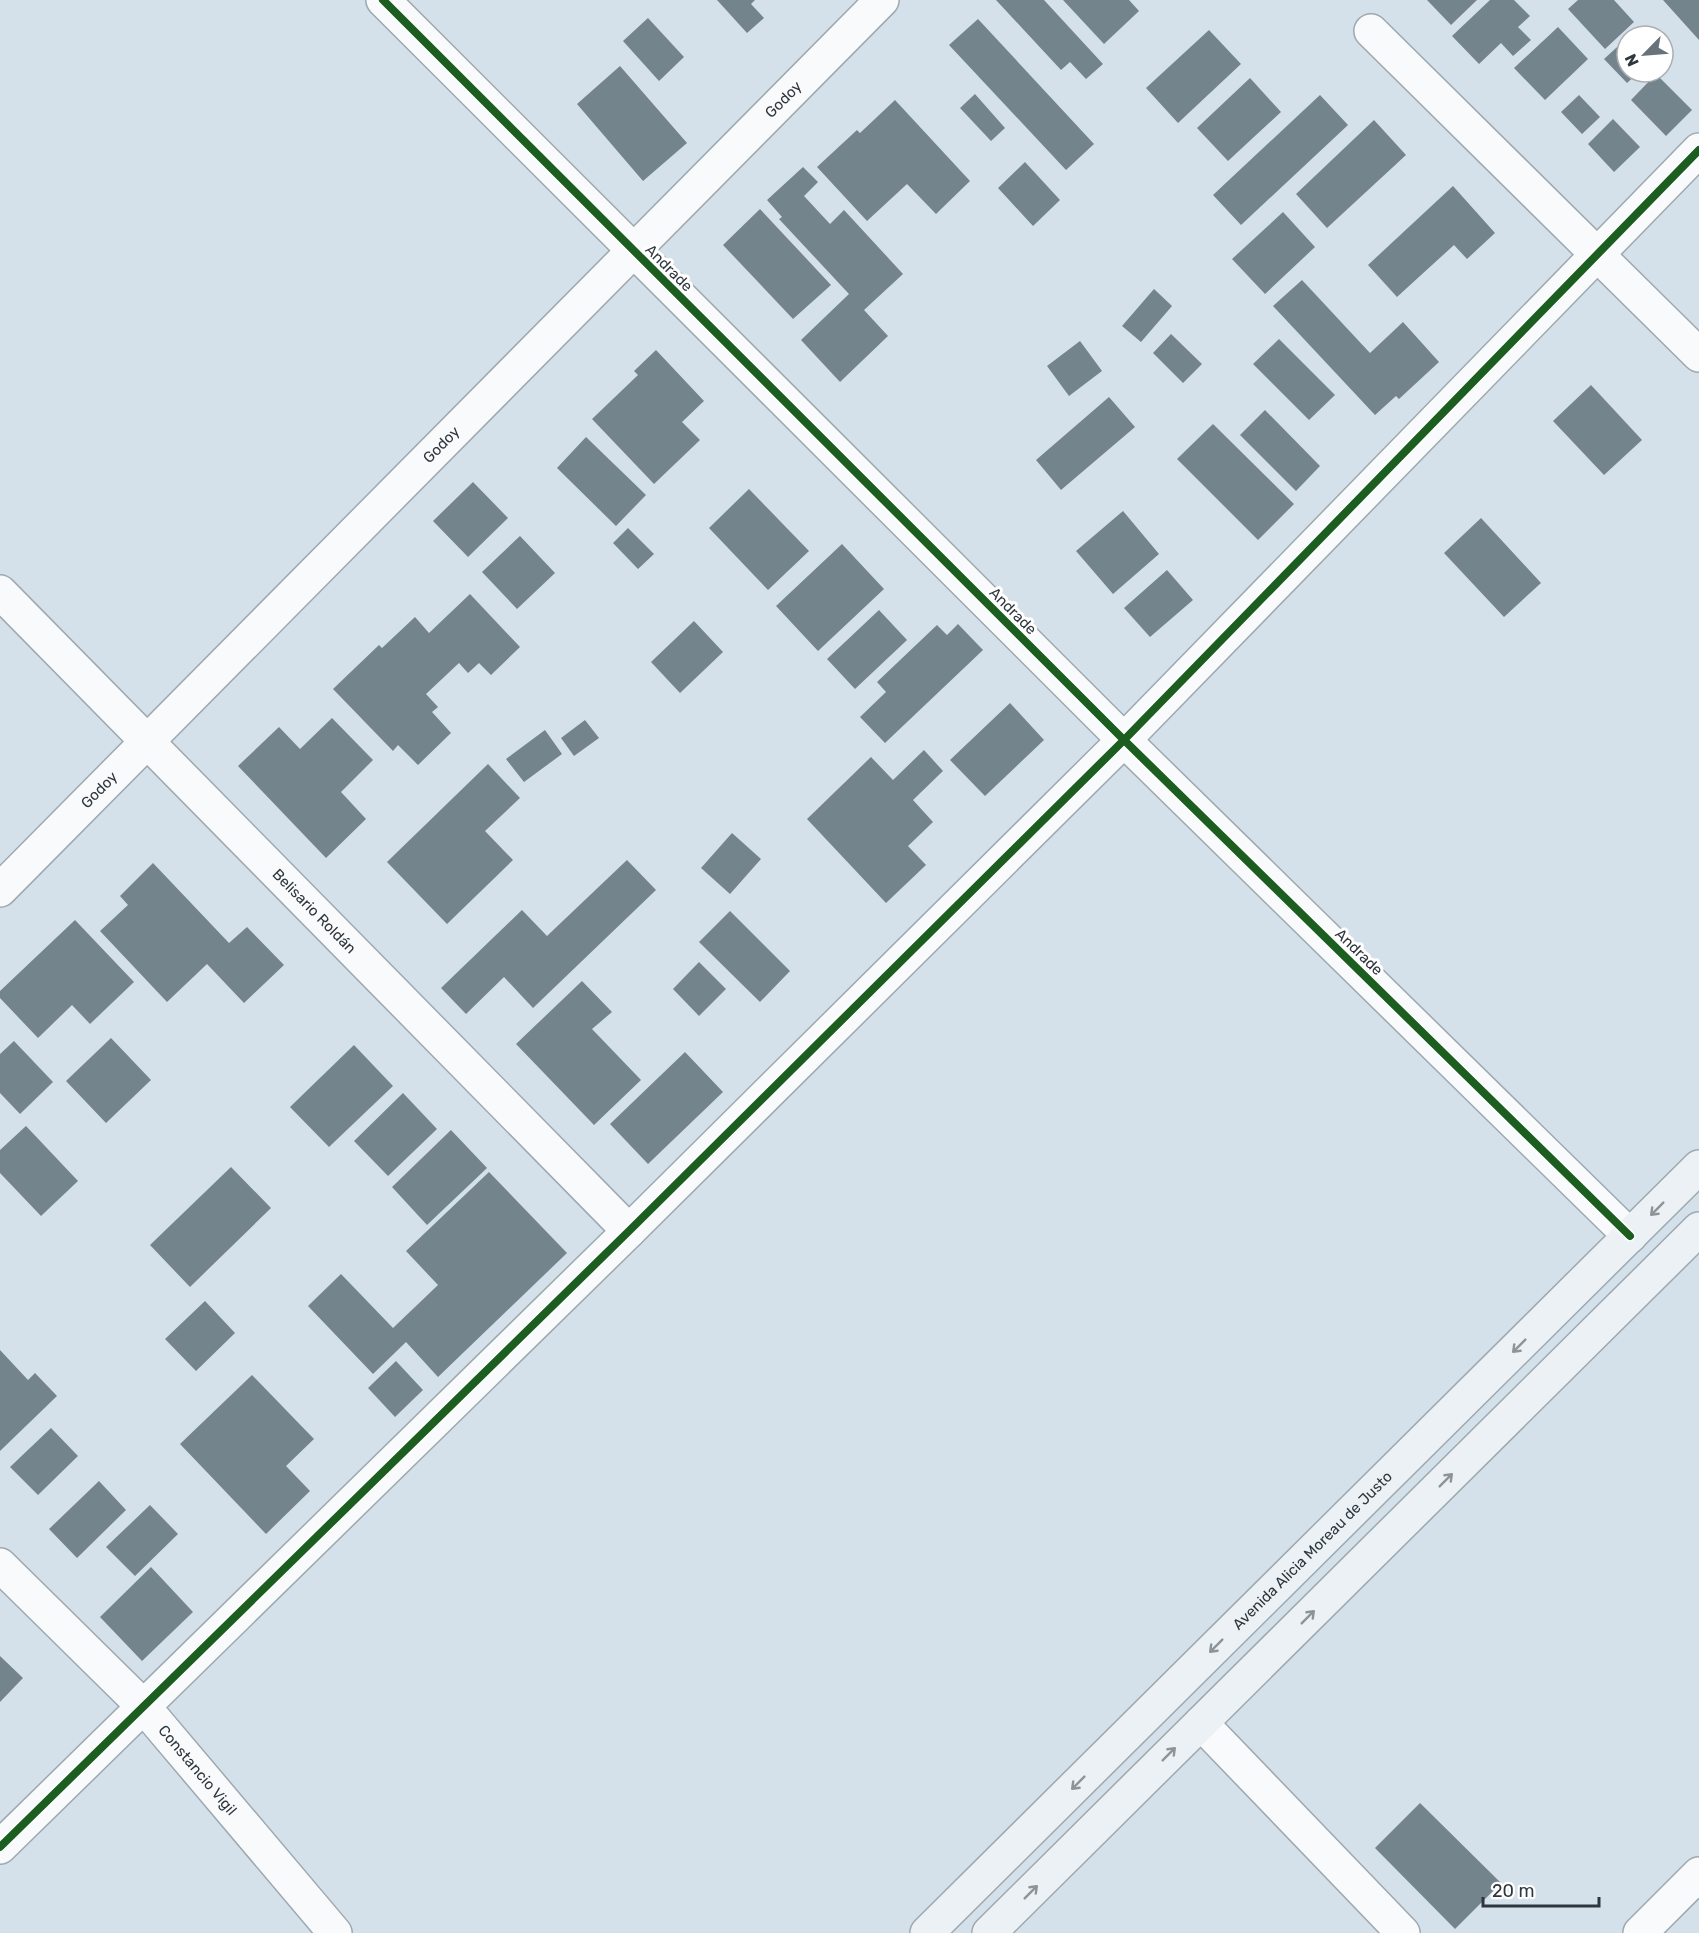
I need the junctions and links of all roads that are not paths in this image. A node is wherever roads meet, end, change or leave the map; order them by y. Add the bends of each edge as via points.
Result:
1 (383, 0) edge
2 (882, 0) edge
3 (1371, 31) dead end
4 (1699, 150) edge
5 (633, 250) junction
6 (1595, 254) junction
7 (1699, 355) edge
8 (0, 592) edge
9 (1124, 740) junction
10 (147, 743) junction
11 (0, 890) edge
12 (1699, 1167) edge
13 (1699, 1229) edge
14 (629, 1231) junction
15 (1630, 1236) junction
16 (0, 1564) edge
17 (144, 1707) junction
18 (1201, 1723) junction
19 (0, 1847) edge
20 (1699, 1874) edge
21 (335, 1933) edge
22 (927, 1933) edge
23 (989, 1933) edge
24 (1403, 1933) edge
25 (1640, 1933) edge

1 - 5 street, Andrade
2 - 5 street, Godoy
3 - 6 street
4 - 6 street
5 - 9 street, Andrade
5 - 10 street, Godoy
6 - 7 street
6 - 9 street
8 - 10 street, Belisario Roldán
9 - 14 street
9 - 15 street, Andrade
10 - 11 street, Godoy
10 - 14 street, Belisario Roldán
12 -> 15 main road, Avenida Alicia Moreau de Justo
18 -> 13 main road
14 - 17 street
15 -> 22 main road, Avenida Alicia Moreau de Justo
16 - 17 street, Constancio Vigil
17 - 19 street
17 - 21 street, Constancio Vigil
23 -> 18 main road
18 - 24 street
20 - 25 street

